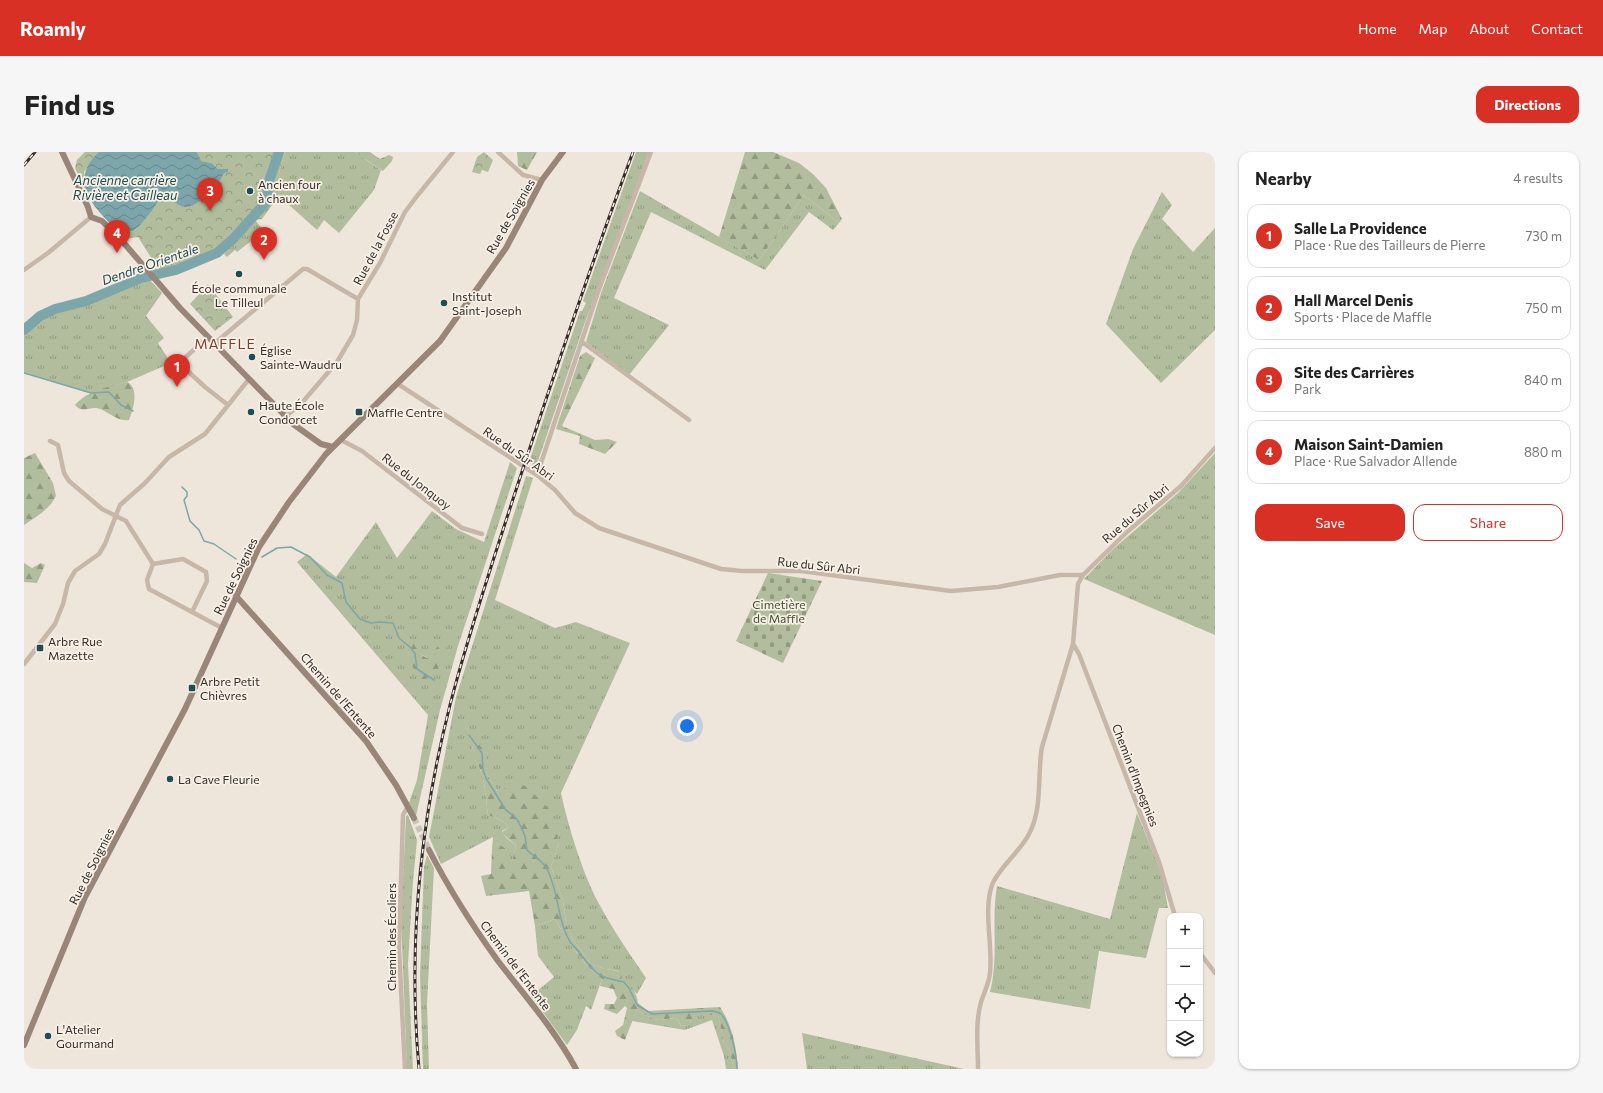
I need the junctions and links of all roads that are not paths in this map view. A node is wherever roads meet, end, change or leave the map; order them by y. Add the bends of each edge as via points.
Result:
1 (62, 152) edge
2 (453, 152) edge
3 (498, 152) edge
4 (564, 152) edge
5 (651, 152) edge
6 (542, 180) junction
7 (91, 217) junction
8 (24, 270) edge
9 (358, 299) junction
10 (208, 336) junction
11 (582, 342) junction
12 (215, 344) junction
13 (249, 379) junction
14 (398, 384) junction
15 (228, 405) junction
16 (286, 416) junction
17 (688, 420) dead end
18 (341, 440) junction
19 (50, 441) dead end
20 (321, 444) junction
21 (333, 447) junction
22 (1215, 448) edge
23 (326, 454) junction
24 (537, 475) junction
25 (116, 514) junction
26 (482, 534) dead end
27 (153, 564) junction
28 (1083, 575) junction
29 (236, 596) junction
30 (192, 612) junction
31 (222, 628) junction
32 (1073, 644) junction
33 (24, 664) edge
34 (408, 806) junction
35 (414, 818) tunnel mouth
36 (429, 850) tunnel mouth
37 (1174, 913) edge
38 (1203, 957) edge
39 (1215, 973) edge
40 (24, 1044) edge
41 (405, 1069) edge
42 (576, 1069) edge
43 (978, 1069) edge

1 - 7 street
2 - 9 street, Rue de la Fosse via 410,205
3 - 6 street via 523,175
4 - 6 street, Rue de Soignies
5 - 11 street
6 - 14 street, Rue de Soignies via 506,248 440,341
7 - 8 street
7 - 10 street via 102,221
9 - 12 street via 307,269 303,270
9 - 16 street, Rue de la Fosse via 356,327 345,349 327,375 300,405
10 - 12 street
10 - 15 street via 179,364
11 - 17 street
11 - 24 street
12 - 13 street
13 - 15 street
13 - 16 street
14 - 18 street, Rue de Soignies via 378,400
14 - 24 street, Rue du Sûr Abri
15 - 25 street via 205,434 169,457 120,505
16 - 20 street via 299,430
18 - 21 street, Rue de Soignies
18 - 26 street, Rue du Jonquoy via 362,452 462,528
19 - 25 street via 58,445 68,481 102,509
20 - 21 street
20 - 23 street
21 - 23 street, Rue de Soignies
22 - 28 street, Rue du Sûr Abri via 1181,486 1127,532
23 - 29 street, Rue de Soignies via 259,547
24 - 28 street, Rue du Sûr Abri via 555,490 574,513 599,528 721,569 802,571 962,591 1060,575
25 - 27 street via 126,520
25 - 33 street via 99,554 75,571 68,583 55,624
27 - 30 street via 146,582 149,589
27 - 30 street via 183,559 206,572 207,581
28 - 32 street via 1078,584
29 - 31 street, Rue de Soignies
29 - 34 street, Chemin de l'Entente via 366,741
30 - 31 street
31 - 40 street, Rue de Soignies via 185,710 85,897
32 - 37 street, Chemin d'Impegnies via 1159,862
32 - 43 street via 1042,747 1034,823 1024,845 992,885 989,914 990,975 980,1009
34 - 35 street, Chemin de l'Entente
34 - 41 street, Chemin des Écoliers via 404,815 399,919
36 - 42 street, Chemin de l'Entente via 472,925 559,1040
38 - 39 street

